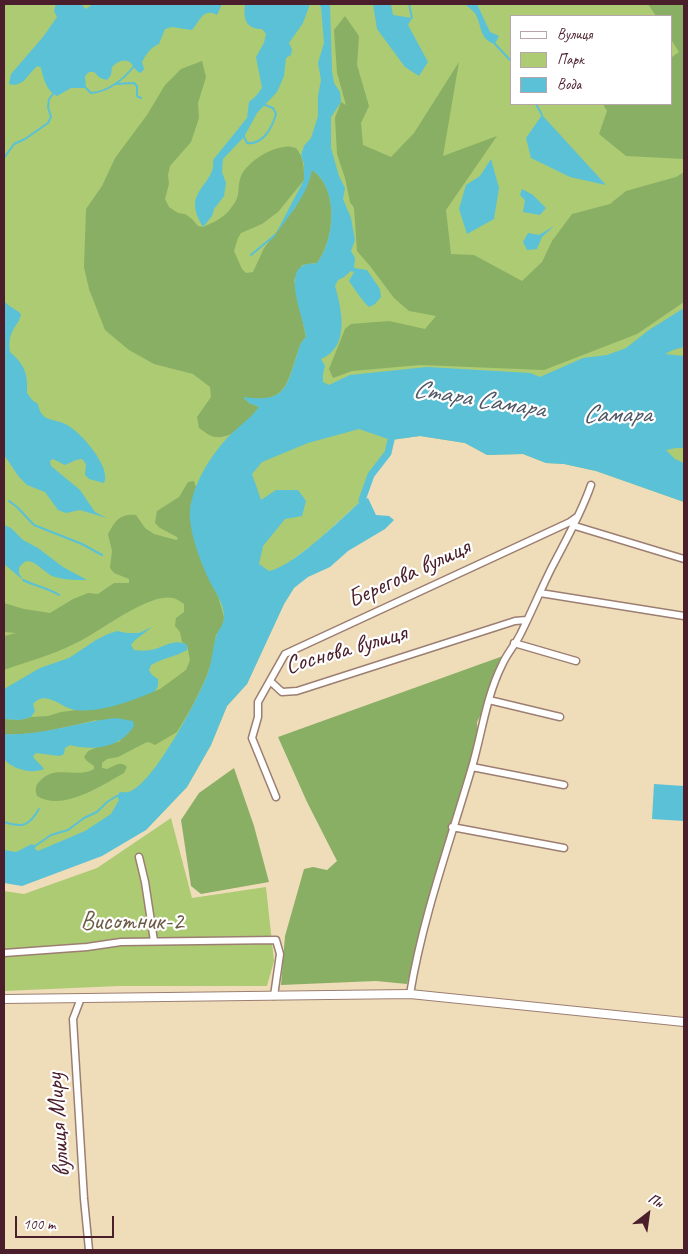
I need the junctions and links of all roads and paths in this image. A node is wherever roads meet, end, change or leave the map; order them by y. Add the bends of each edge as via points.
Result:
1 (591, 485) dead end
2 (578, 517) junction
3 (574, 526) junction
4 (684, 559) edge
5 (540, 593) junction
6 (684, 616) edge
7 (526, 620) junction
8 (514, 642) junction
9 (576, 662) dead end
10 (270, 681) junction
11 (489, 700) junction
12 (560, 717) dead end
13 (472, 767) junction
14 (564, 785) dead end
15 (276, 797) dead end
16 (452, 827) junction
17 (564, 848) dead end
18 (139, 857) dead end
19 (154, 941) junction
20 (4, 953) edge
21 (410, 994) junction
22 (274, 996) junction
23 (80, 998) junction
24 (4, 999) edge
25 (684, 1022) edge
26 (89, 1250) edge

1 - 2 street
2 - 3 street
2 - 10 street, Берегова вулиця via 285,654
3 - 4 street
3 - 5 street
5 - 6 street
5 - 7 street
7 - 8 street
7 - 10 street, Соснова вулиця via 296,690 282,692
8 - 9 street
8 - 11 street
10 - 15 street, Соснова вулиця via 258,702 252,738
11 - 12 street
11 - 13 street
13 - 14 street
13 - 16 street
16 - 17 street
16 - 21 street via 421,936
18 - 19 street
19 - 20 street
19 - 22 street via 276,940 280,954
21 - 22 street
21 - 25 street
22 - 23 street
23 - 24 street
23 - 26 street, вулиця Миру via 73,1019

